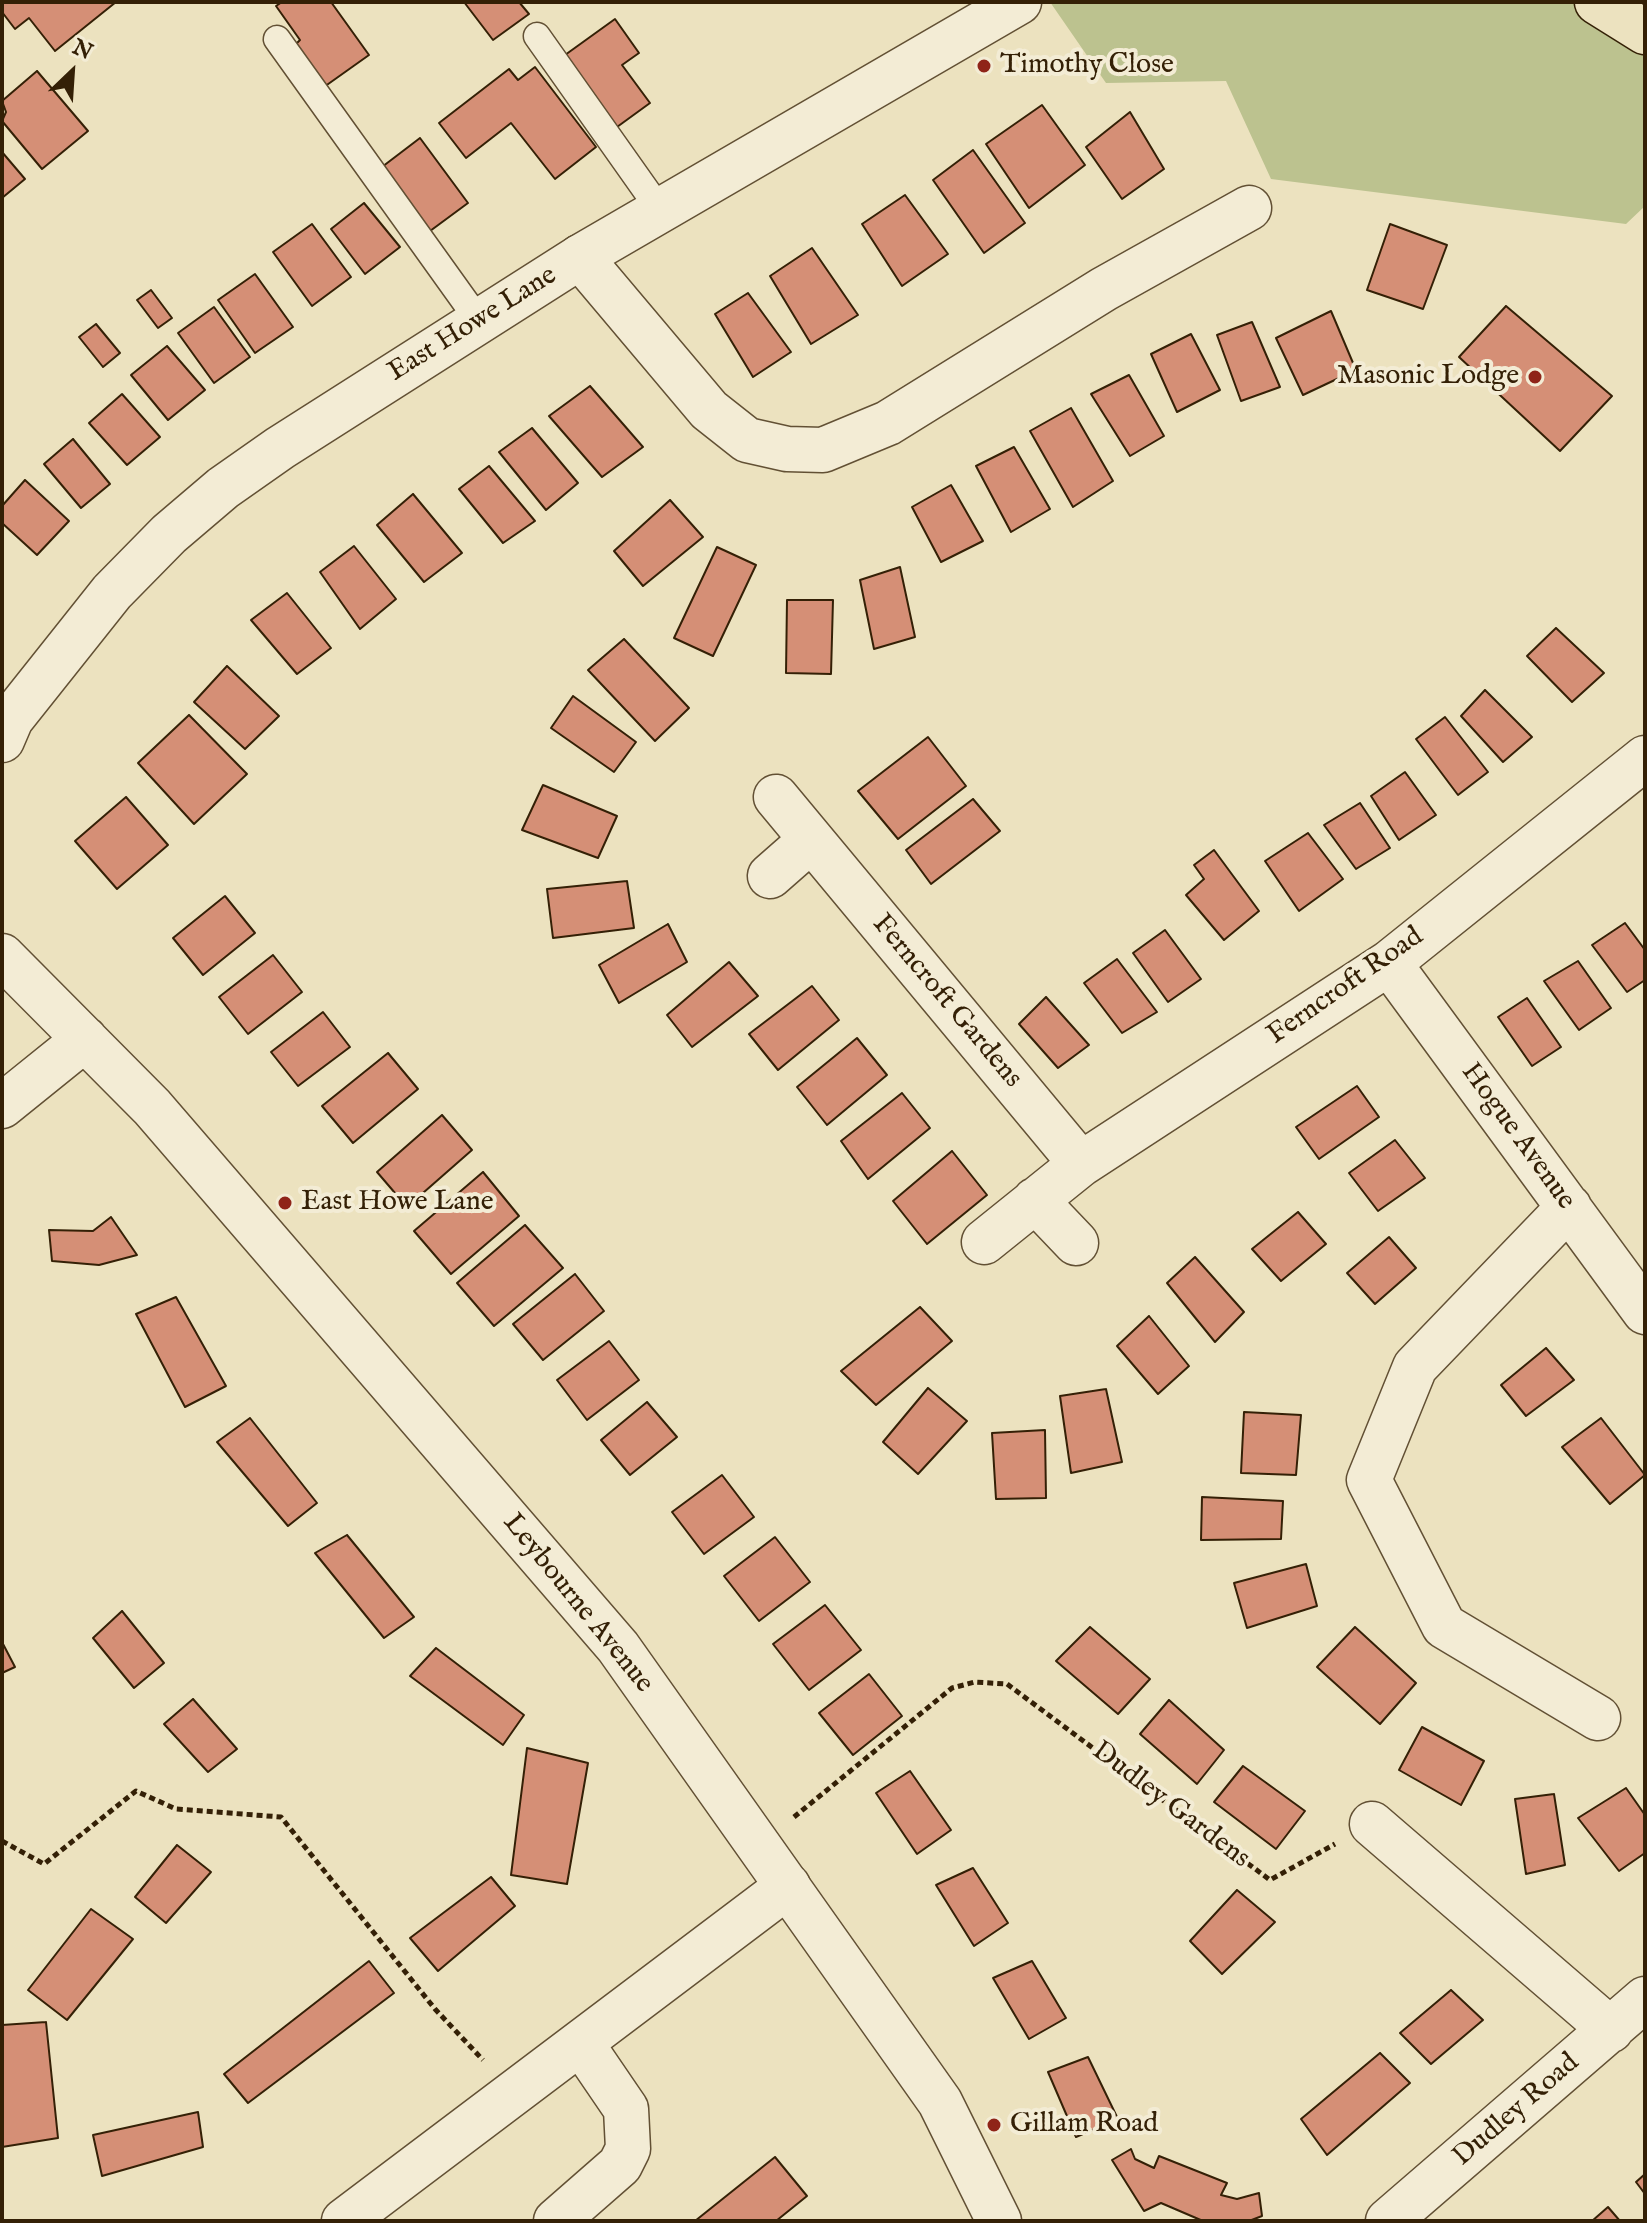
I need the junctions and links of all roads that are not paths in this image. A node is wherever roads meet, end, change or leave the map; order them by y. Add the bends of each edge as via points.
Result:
1 (1019, 2) edge
2 (1597, 2) edge
3 (1645, 32) edge
4 (537, 36) dead end
5 (277, 39) dead end
6 (1249, 208) dead end
7 (660, 210) junction
8 (580, 257) junction
9 (479, 321) junction
10 (2, 740) edge
11 (1645, 758) edge
12 (776, 797) dead end
13 (811, 840) junction
14 (770, 876) dead end
15 (2, 956) edge
16 (1389, 963) junction
17 (85, 1039) junction
18 (2, 1106) edge
19 (1081, 1164) junction
20 (1035, 1200) junction
21 (1569, 1207) junction
22 (984, 1242) dead end
23 (1076, 1243) dead end
24 (1645, 1312) edge
25 (1598, 1718) dead end
26 (1372, 1824) road end
27 (788, 1886) junction
28 (1645, 1999) edge
29 (1611, 2030) junction
30 (581, 2043) junction
31 (344, 2221) edge
32 (556, 2221) edge
33 (999, 2221) edge
34 (1388, 2221) edge

1 - 7 street, East Howe Lane
2 - 3 main road
4 - 7 lane
5 - 9 lane
6 - 8 street via 1104,289 888,423 823,450 747,440 709,410
7 - 8 street, East Howe Lane
8 - 9 street, East Howe Lane
9 - 10 street, East Howe Lane via 280,448 169,534 112,592 11,719
11 - 16 street, Ferncroft Road
12 - 13 street, Ferncroft Gardens
13 - 14 street
13 - 19 street, Ferncroft Gardens
15 - 17 street
16 - 19 street, Ferncroft Road
16 - 21 street, Hogue Avenue
17 - 18 street
17 - 27 street, Leybourne Avenue via 152,1107 618,1647
19 - 20 street, Ferncroft Road
20 - 22 street, Ferncroft Road
20 - 23 street
21 - 24 street, Hogue Avenue
21 - 25 street via 1415,1367 1369,1480 1444,1626
26 - 29 street
27 - 30 street
27 - 33 street, Leybourne Avenue via 940,2102
28 - 29 street, Dudley Road
29 - 34 street, Dudley Road
30 - 31 street
30 - 32 street via 626,2109 628,2149 620,2165

